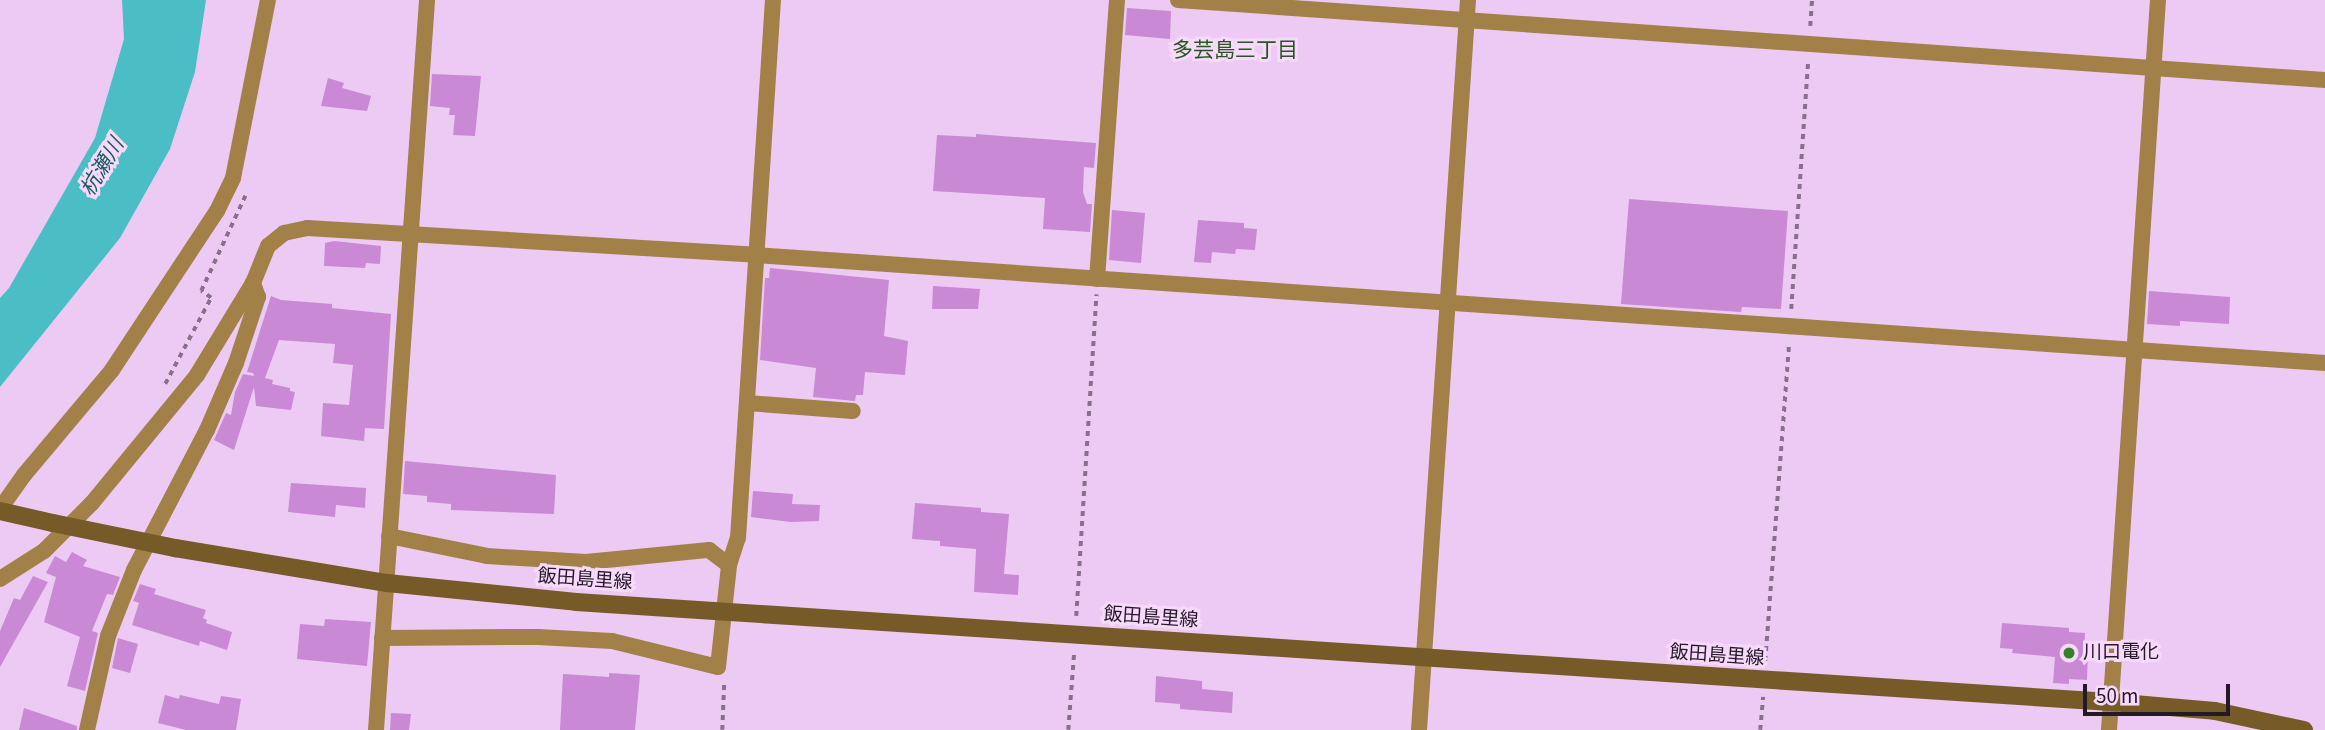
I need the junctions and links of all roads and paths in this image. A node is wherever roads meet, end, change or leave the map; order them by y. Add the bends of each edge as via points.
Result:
1 (268, 0) edge
2 (427, 0) edge
3 (774, 0) edge
4 (1117, 0) edge
5 (1178, 0) edge
6 (1468, 0) edge
7 (1812, 0) edge
8 (2158, 0) edge
9 (1467, 19) junction
10 (1809, 44) junction
11 (2153, 69) junction
12 (2325, 80) edge
13 (247, 190) dead end
14 (410, 234) junction
15 (756, 255) junction
16 (1097, 279) junction
17 (253, 283) junction
18 (1446, 303) junction
19 (1790, 327) junction
20 (2135, 352) junction
21 (2325, 363) edge
22 (158, 396) dead end
23 (747, 403) junction
24 (853, 411) dead end
25 (0, 510) edge
26 (389, 536) junction
27 (729, 565) junction
28 (0, 579) edge
29 (726, 610) junction
30 (1075, 634) junction
31 (382, 638) junction
32 (1424, 658) junction
33 (718, 667) junction
34 (1764, 680) junction
35 (2111, 702) junction
36 (88, 730) edge
37 (376, 730) edge
38 (722, 730) edge
39 (1068, 730) edge
40 (1419, 730) edge
41 (1760, 730) edge
42 (2109, 730) edge
43 (2304, 730) edge

1 - 25 street via 233,178 217,211 113,370 24,474
2 - 14 street
3 - 15 street
4 - 16 street
5 - 9 street
6 - 9 street
7 - 10 path
8 - 11 street
9 - 10 street
9 - 18 street
10 - 11 street
10 - 19 path
11 - 12 street
11 - 20 street
13 - 22 path via 201,291 211,298
14 - 15 street
14 - 17 street via 307,228 284,233 268,246
14 - 26 street
15 - 16 street
15 - 23 street
16 - 18 street
16 - 30 path
17 - 28 street via 197,375 92,503 44,551
17 - 36 street via 258,297 236,363 208,430 134,570 108,636
18 - 19 street
18 - 32 street
19 - 20 street
19 - 34 path
20 - 21 street
20 - 35 street
23 - 24 street
23 - 27 street via 738,538
25 - 29 main road, 飯田島里線, bridge via 175,548 387,583 576,602
26 - 27 street via 488,556 586,562 709,550
26 - 31 street
27 - 29 street
29 - 30 main road, 飯田島里線
29 - 33 street
30 - 32 main road, 飯田島里線
30 - 39 path
31 - 33 street via 611,640
31 - 37 street
32 - 34 main road, 飯田島里線
32 - 40 street
33 - 38 path via 724,682
34 - 35 main road, 飯田島里線
34 - 41 path
35 - 42 street
35 - 43 main road, 飯田島里線 via 2216,711

